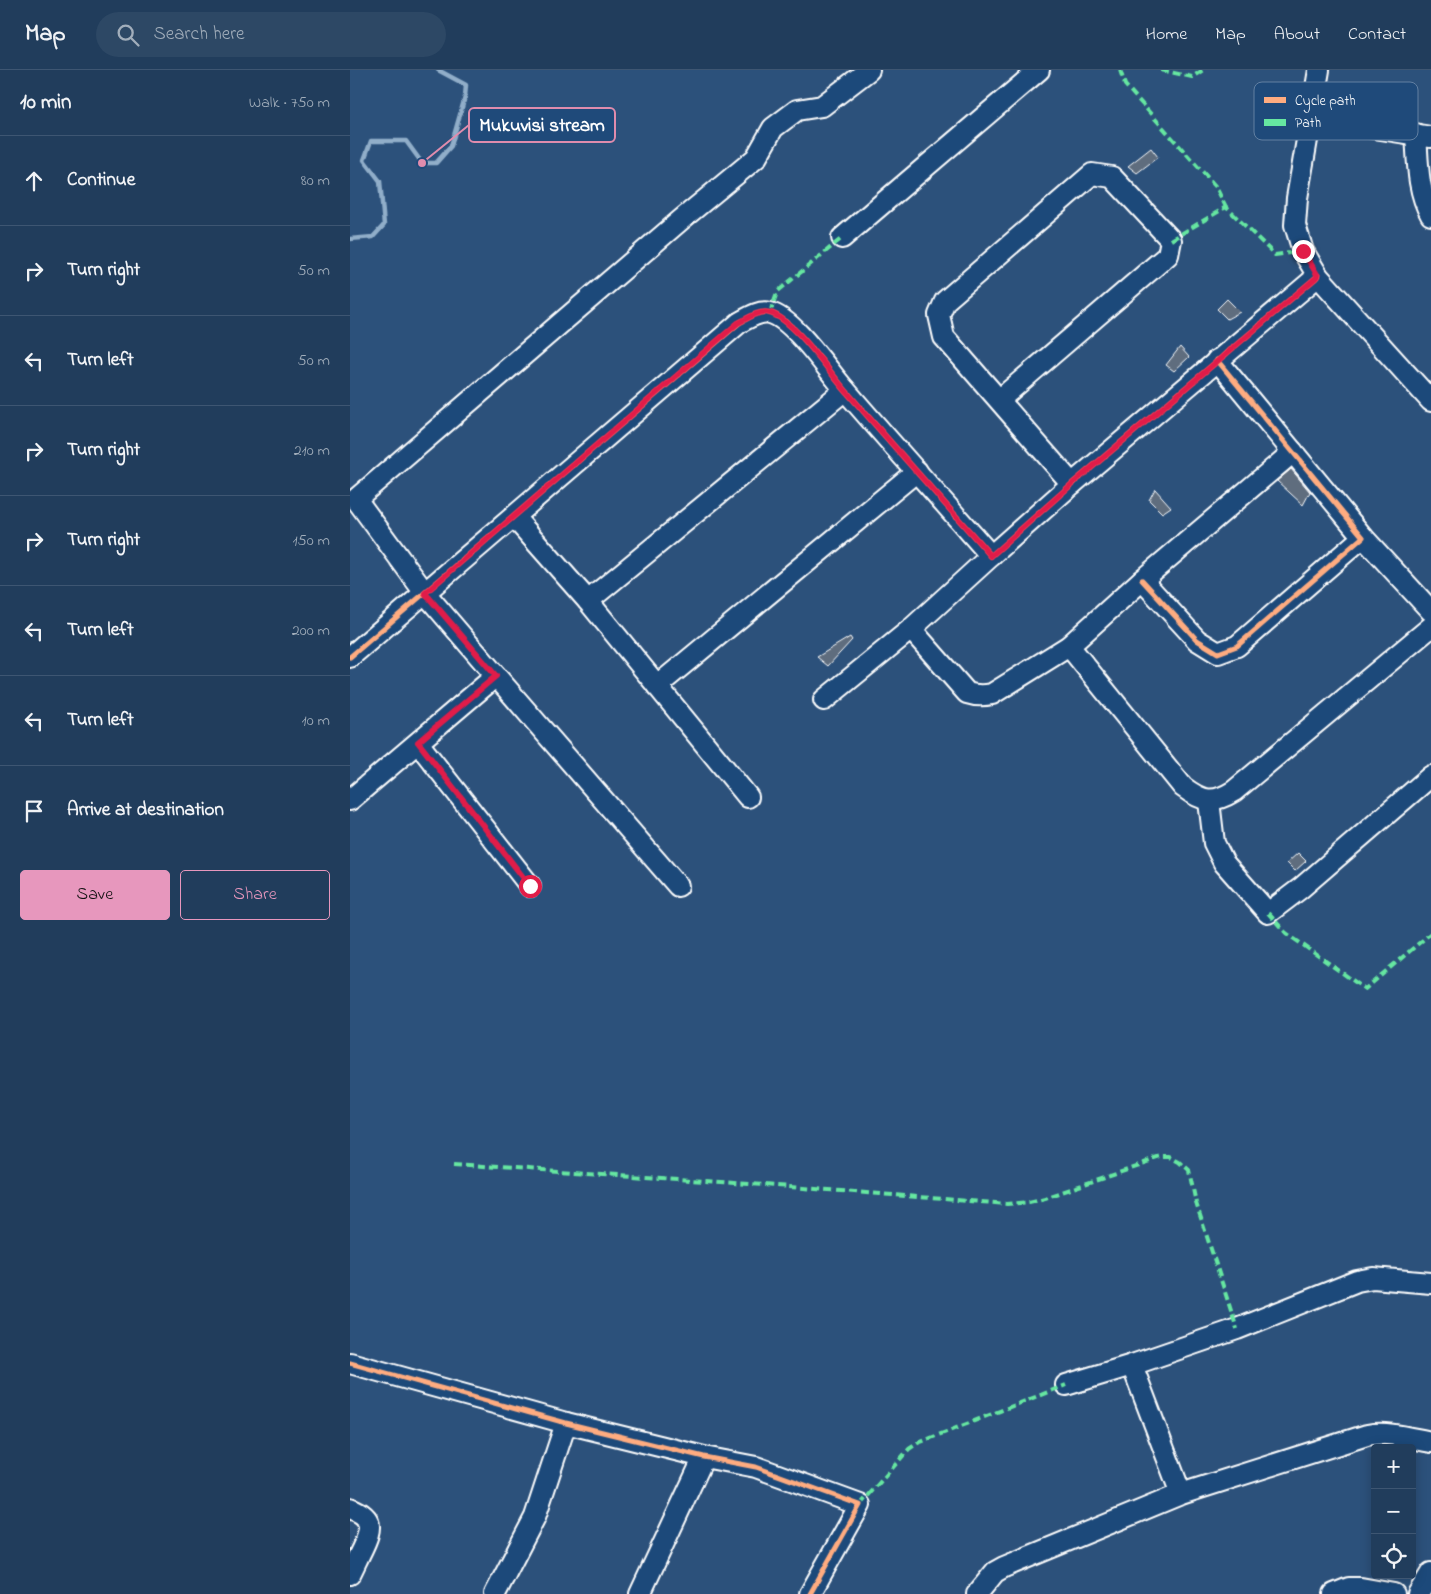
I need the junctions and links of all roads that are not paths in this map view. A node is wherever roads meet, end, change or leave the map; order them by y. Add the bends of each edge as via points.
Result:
1 (869, 70) edge
2 (1040, 70) edge
3 (1424, 135) edge
4 (1307, 140) edge
5 (1431, 214) edge
6 (842, 238) dead end
7 (1318, 276) junction
8 (1217, 360) junction
9 (845, 390) junction
10 (999, 400) junction
11 (1431, 401) edge
12 (1293, 452) junction
13 (917, 471) junction
14 (1072, 484) junction
15 (353, 495) edge
16 (514, 517) junction
17 (1363, 537) junction
18 (991, 556) junction
19 (1142, 580) junction
20 (425, 593) junction
21 (588, 600) junction
22 (1431, 611) edge
23 (1431, 627) edge
24 (911, 629) junction
25 (1069, 646) junction
26 (350, 657) edge
27 (496, 676) junction
28 (657, 686) junction
29 (824, 700) dead end
30 (418, 742) junction
31 (1431, 776) edge
32 (748, 797) dead end
33 (350, 800) edge
34 (1209, 801) junction
35 (530, 886) dead end
36 (678, 886) dead end
37 (1431, 1283) edge
38 (350, 1363) edge
39 (1132, 1365) junction
40 (1066, 1385) dead end
41 (566, 1423) junction
42 (1431, 1442) edge
43 (704, 1457) junction
44 (1181, 1494) junction
45 (350, 1508) edge
46 (1431, 1573) edge
47 (350, 1574) edge
48 (495, 1594) edge
49 (640, 1594) edge
50 (810, 1594) edge
51 (977, 1594) edge
52 (1334, 1594) edge
53 (1394, 1594) edge
54 (1418, 1594) edge

1 - 15 street via 822,106 797,110 773,128 756,158
2 - 6 street
3 - 5 street via 1421,189
4 - 7 street via 1295,225 1303,251
7 - 8 street
7 - 11 street
8 - 12 street
8 - 14 street
9 - 13 street
9 - 16 street via 784,320 770,313 760,313 738,323
9 - 21 street
10 - 10 street via 944,337 939,316 945,302 1092,174 1112,177 1171,240 1168,255
10 - 14 street
12 - 17 street
12 - 19 street
13 - 18 street
13 - 28 street
14 - 18 street
15 - 20 street
16 - 20 street
16 - 21 street
17 - 19 street via 1237,646 1218,653 1197,640
17 - 22 street
18 - 24 street
19 - 25 street
20 - 26 street
20 - 27 street
21 - 28 street
23 - 34 street via 1234,791
24 - 25 street via 967,693 982,696 992,694
24 - 29 street
25 - 34 street via 1183,787
27 - 30 street
27 - 36 street
28 - 32 street
30 - 33 street
30 - 35 street
31 - 34 street via 1268,913 1224,863 1214,843
37 - 39 street via 1373,1278 1358,1280 1237,1330
38 - 41 street
39 - 40 street
39 - 44 street
41 - 43 street
41 - 48 street via 534,1517
42 - 44 street via 1388,1434 1367,1435
43 - 49 street
43 - 50 street via 756,1467 860,1505
44 - 51 street via 1004,1567 995,1572
45 - 47 street via 366,1517 369,1535
46 - 54 street
52 - 53 street via 1349,1588

